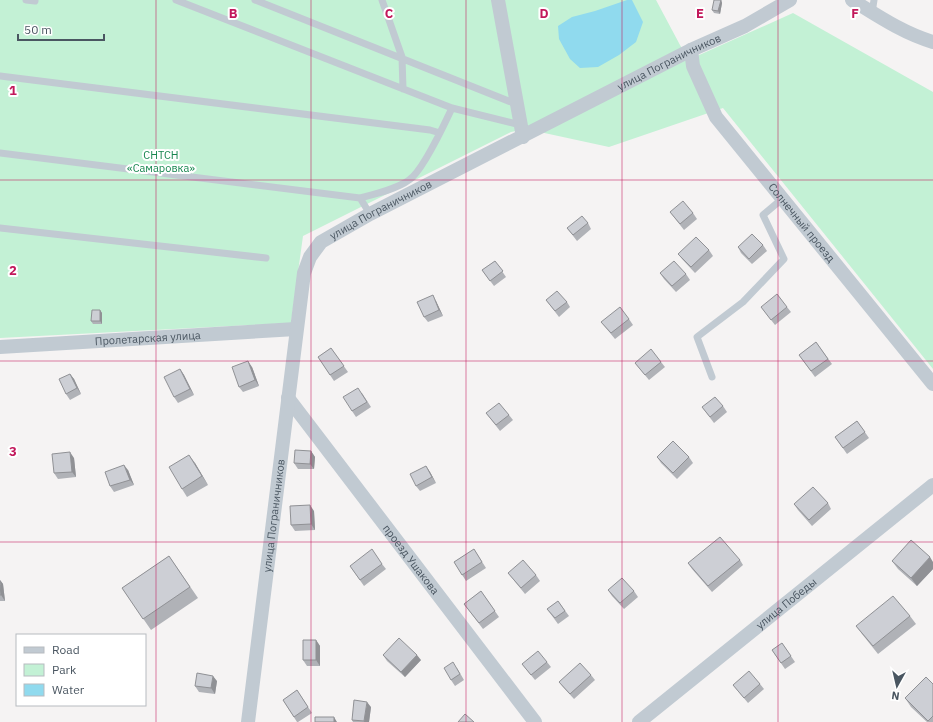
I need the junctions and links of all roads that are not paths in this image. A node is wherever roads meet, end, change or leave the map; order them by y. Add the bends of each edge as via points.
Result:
1 (26, 0) edge
2 (176, 0) edge
3 (255, 0) edge
4 (382, 0) edge
5 (498, 0) edge
6 (790, 0) edge
7 (852, 0) edge
8 (35, 1) edge
9 (873, 6) edge
10 (933, 42) edge
11 (691, 50) junction
12 (402, 57) junction
13 (0, 76) edge
14 (403, 89) junction
15 (516, 104) junction
16 (452, 108) junction
17 (522, 131) junction
18 (440, 134) junction
19 (0, 153) edge
20 (360, 198) junction
21 (782, 199) junction
22 (370, 214) junction
23 (0, 228) edge
24 (266, 258) dead end
25 (296, 329) junction
26 (0, 347) edge
27 (712, 377) dead end
28 (933, 384) edge
29 (288, 398) junction
30 (933, 485) edge
31 (248, 722) edge
32 (535, 722) edge
33 (639, 722) edge

1 - 8 lane
2 - 14 lane
3 - 12 lane
4 - 12 lane
5 - 15 street
6 - 11 street, улица Пограничников via 745,26
7 - 9 street
9 - 10 street via 900,30
11 - 17 street, улица Пограничников
11 - 21 street, Солнечный проезд via 693,66 716,117
12 - 14 lane
12 - 15 lane
13 - 18 lane via 430,130
14 - 16 lane
15 - 17 street
16 - 17 lane
16 - 18 lane
17 - 22 street, улица Пограничников
18 - 20 lane via 410,180
19 - 20 lane
20 - 22 lane
21 - 27 lane via 763,215 784,259 743,302 697,337
21 - 28 street, Солнечный проезд
22 - 25 street, улица Пограничников via 321,242 310,257 304,273
23 - 24 lane
25 - 26 street, Пролетарская улица
25 - 29 street, улица Пограничников
29 - 31 street, улица Пограничников
29 - 32 street, проезд Ушакова
30 - 33 street, улица Победы

